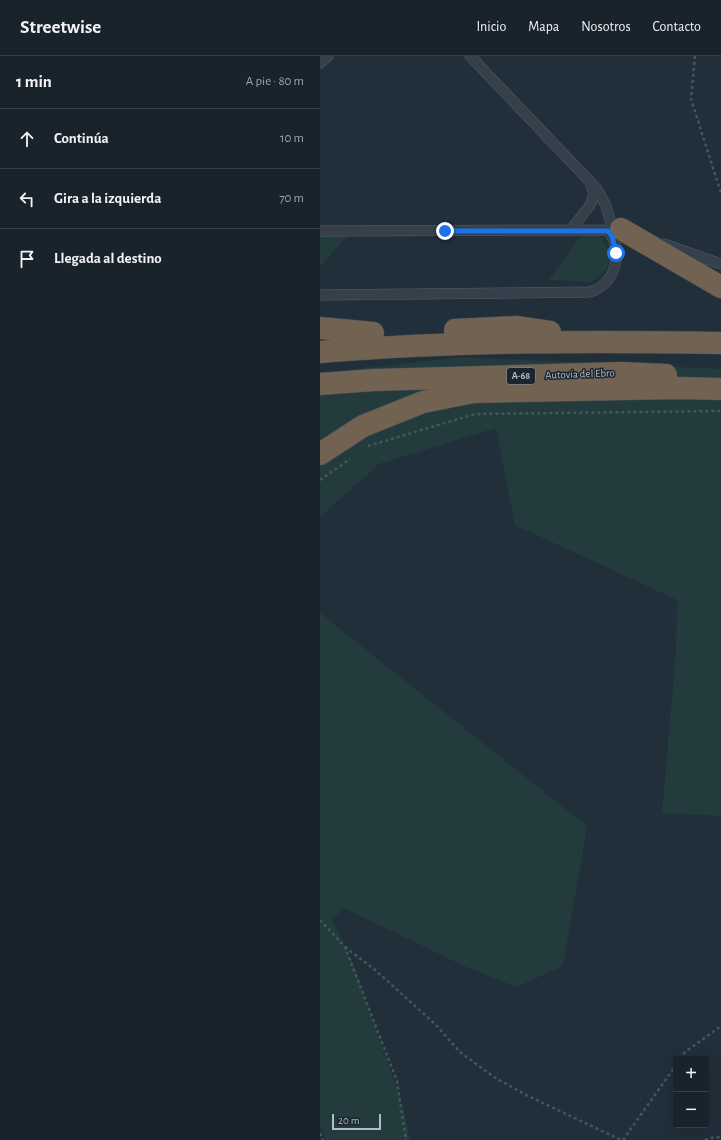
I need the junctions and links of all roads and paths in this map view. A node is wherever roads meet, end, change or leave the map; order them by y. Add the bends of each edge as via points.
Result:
1 (328, 56) edge
2 (470, 56) edge
3 (695, 56) edge
4 (320, 63) edge
5 (588, 180) junction
6 (721, 193) edge
7 (615, 230) junction
8 (320, 231) edge
9 (570, 231) junction
10 (721, 264) edge
11 (721, 287) edge
12 (320, 295) edge
13 (320, 328) edge
14 (373, 333) junction
15 (320, 337) edge
16 (614, 342) junction
17 (721, 343) edge
18 (320, 352) edge
19 (721, 379) edge
20 (320, 384) edge
21 (721, 389) edge
22 (721, 411) edge
23 (362, 450) dead end
24 (320, 454) edge
25 (356, 455) dead end
26 (320, 480) edge
27 (320, 920) edge
28 (345, 947) junction
29 (721, 1026) edge
30 (682, 1056) edge
31 (673, 1069) edge
32 (320, 1133) edge
33 (721, 1137) edge
34 (323, 1140) edge
35 (406, 1140) edge
36 (622, 1140) edge
37 (705, 1140) edge

1 - 4 lane
2 - 5 lane
3 - 6 path via 691,100
5 - 7 lane via 602,197
5 - 9 lane via 594,196
7 - 9 lane
7 - 10 lane
7 - 11 highway
7 - 12 lane via 612,236 616,253 614,270 604,286 596,291
8 - 9 lane
13 - 14 highway
14 - 15 highway
14 - 16 highway via 516,327
16 - 17 highway
16 - 18 highway via 388,346
19 - 20 highway, Autovía del Ebro / A-68 via 621,373 374,380
21 - 24 highway via 474,392 422,402 363,426
22 - 23 path via 476,414 368,446
25 - 26 path
27 - 28 path
28 - 35 path via 397,1080
28 - 36 path via 374,969 435,1024 460,1052 494,1076 526,1095
29 - 30 path
31 - 36 path
32 - 34 path
33 - 37 path

